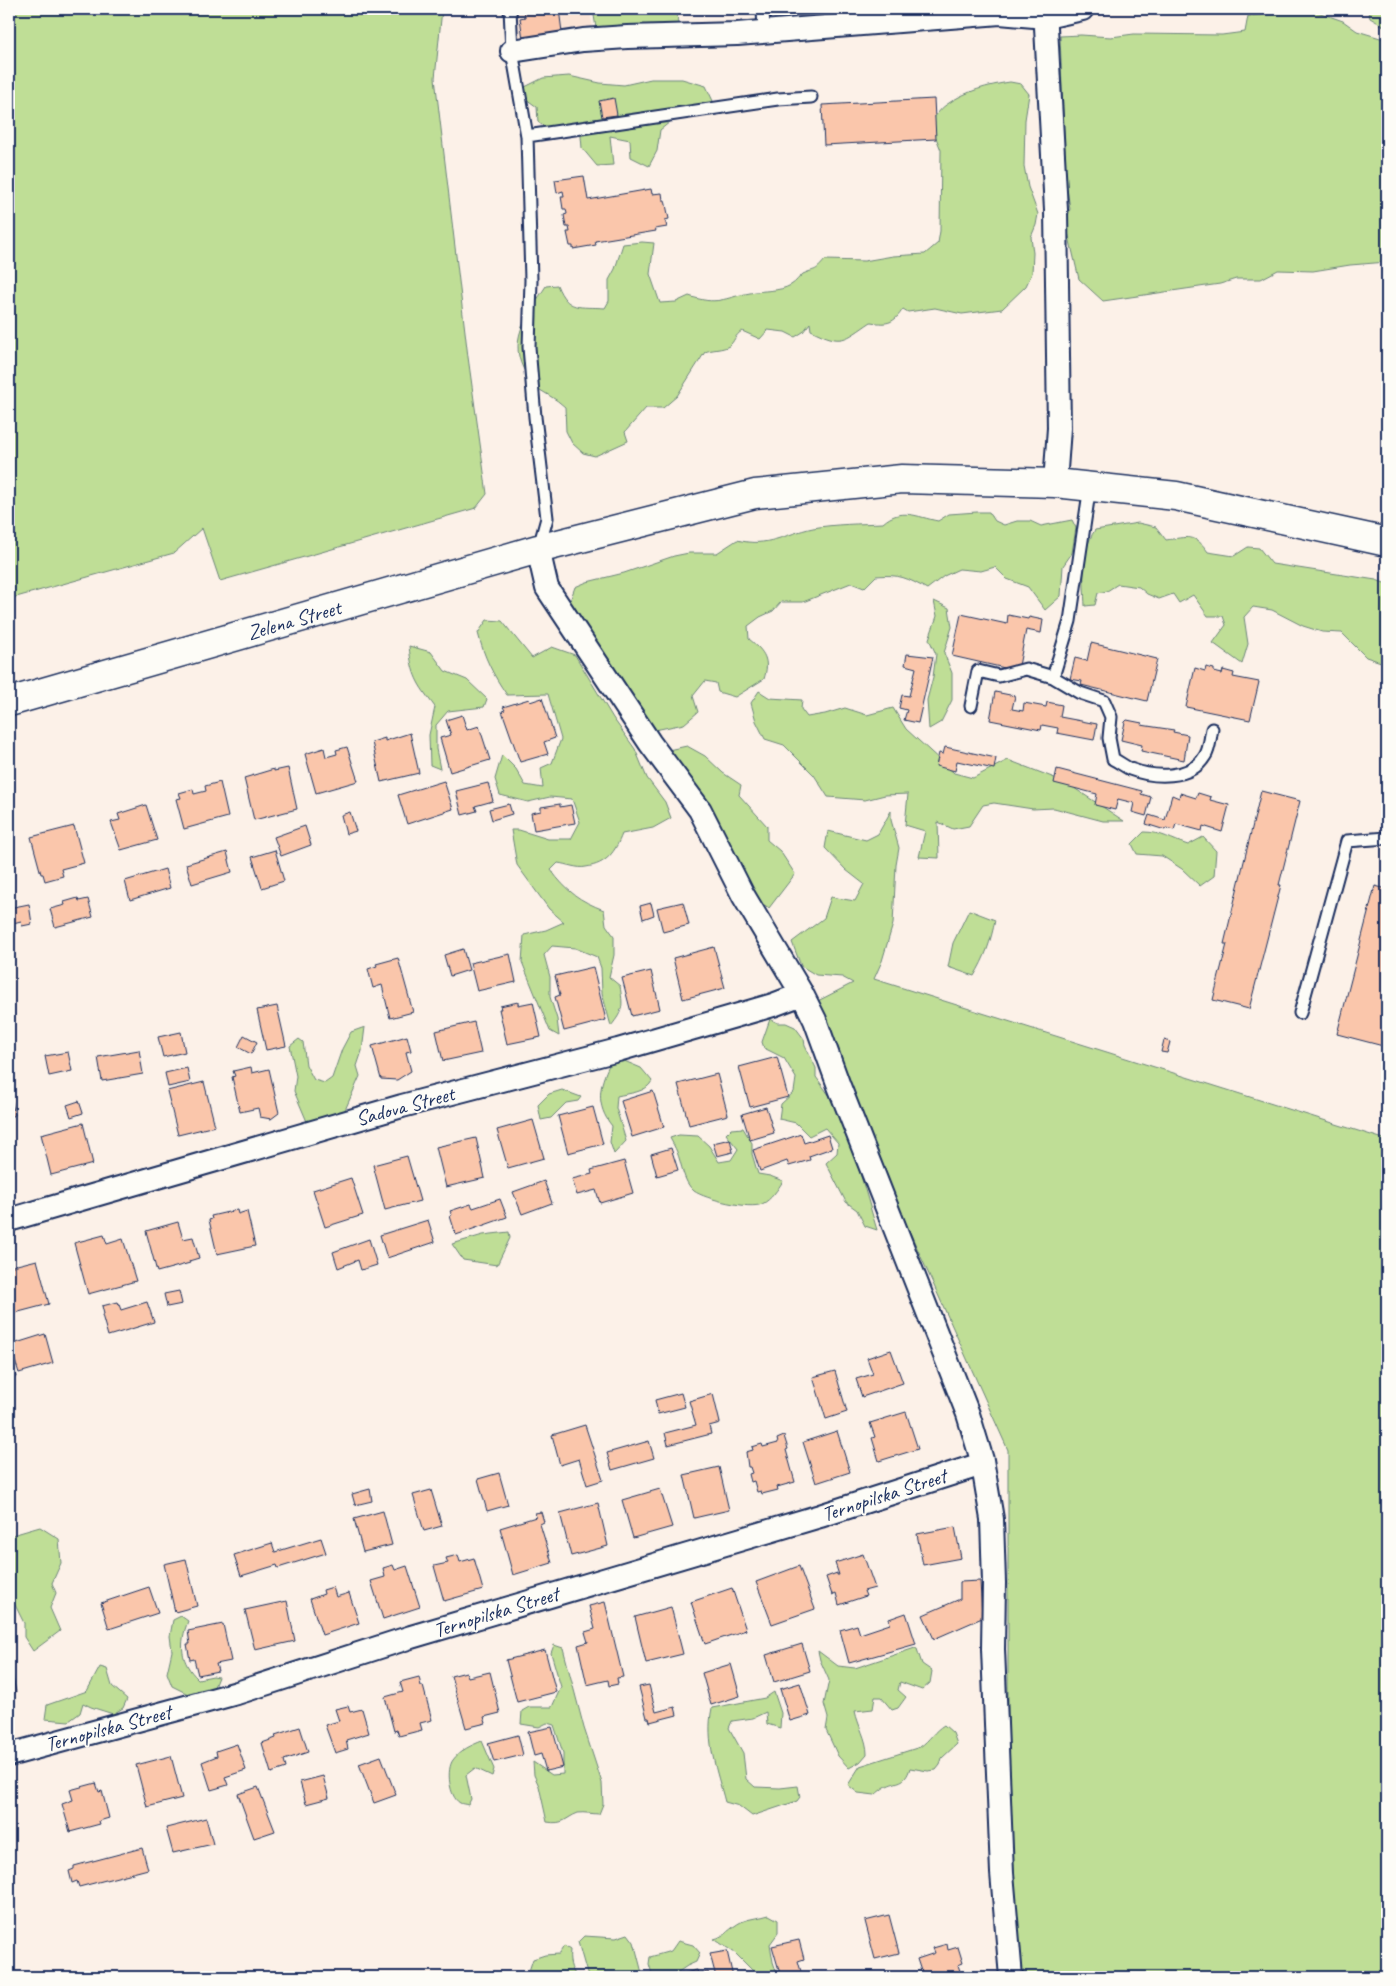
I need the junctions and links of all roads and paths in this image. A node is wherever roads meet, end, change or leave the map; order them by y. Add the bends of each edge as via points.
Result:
1 (510, 9) edge
2 (763, 9) edge
3 (1082, 9) edge
4 (1046, 13) edge
5 (764, 32) junction
6 (512, 51) junction
7 (811, 97) dead end
8 (527, 136) junction
9 (1055, 483) junction
10 (1090, 486) junction
11 (1387, 542) edge
12 (538, 549) junction
13 (1053, 677) junction
14 (9, 702) edge
15 (971, 706) dead end
16 (1212, 729) dead end
17 (1387, 838) edge
18 (802, 994) junction
19 (1300, 1012) dead end
20 (9, 1220) edge
21 (982, 1464) junction
22 (9, 1754) edge
23 (1011, 1977) edge

1 - 6 lane
2 - 5 lane
3 - 4 street
4 - 5 street via 1000,13
4 - 9 street via 1056,210 1059,428
5 - 6 street via 592,40
6 - 8 lane
7 - 8 lane via 778,99
8 - 12 lane via 530,347 547,518
9 - 10 highway, Zelena Street
9 - 12 highway, Zelena Street via 902,478 755,494
10 - 11 highway, Zelena Street via 1176,496
10 - 13 lane via 1070,621
12 - 14 highway, Zelena Street
12 - 18 street via 547,588 645,735 700,810 743,895
13 - 15 lane via 1026,669 999,676 978,671
13 - 16 lane via 1080,693 1104,701 1111,716 1109,738 1113,759 1131,769 1157,775 1183,774 1198,766 1206,755
17 - 19 lane via 1347,841
18 - 20 street, Sadova Street via 627,1048 402,1106
18 - 21 street via 815,1020 968,1414
21 - 22 street, Ternopilska Street via 820,1516 411,1637 237,1694
21 - 23 street via 992,1519 1000,1834

